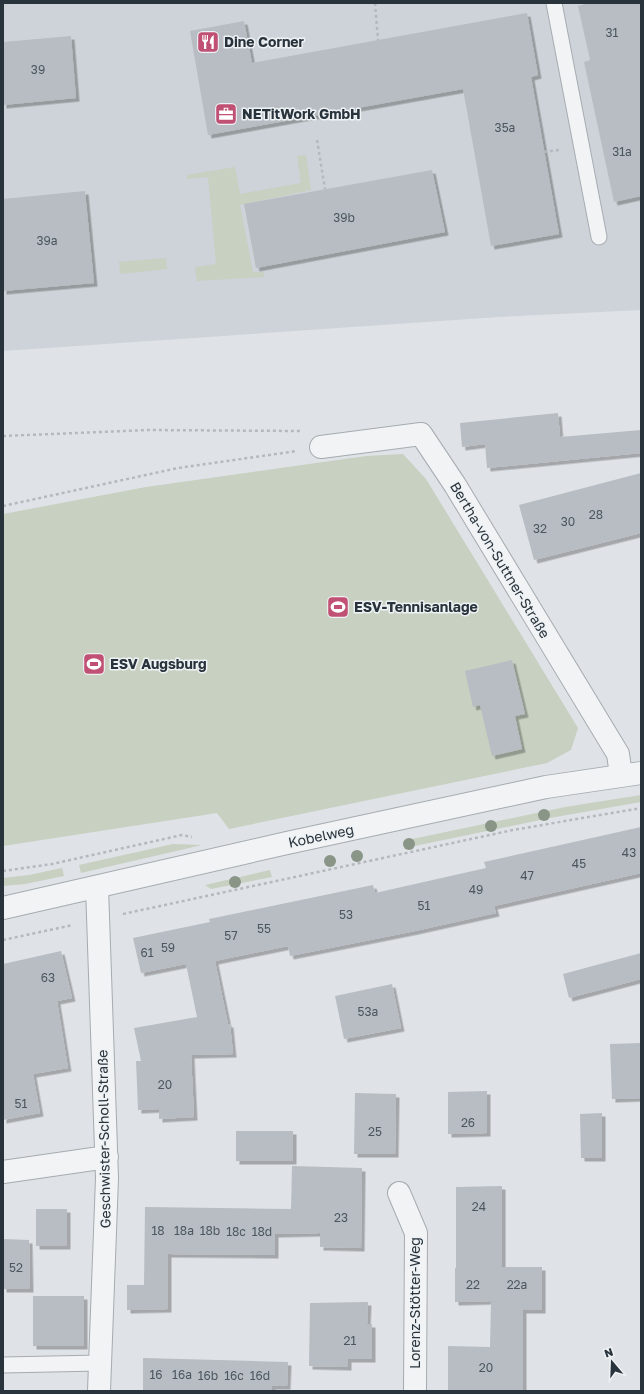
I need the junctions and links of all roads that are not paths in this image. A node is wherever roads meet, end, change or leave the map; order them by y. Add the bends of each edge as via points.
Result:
1 (554, 3) edge
2 (599, 237) dead end
3 (322, 447) road end
4 (631, 774) edge
5 (97, 887) junction
6 (3, 908) edge
7 (106, 1157) junction
8 (3, 1172) edge
9 (399, 1193) dead end
10 (100, 1363) junction
11 (3, 1365) edge
12 (99, 1391) edge
13 (415, 1391) edge

1 - 2 lane
3 - 4 street, Bertha-von-Suttner-Straße via 421,434 455,485
4 - 5 street, Kobelweg via 546,787
5 - 6 street, Kobelweg
5 - 7 street, Geschwister-Scholl-Straße
7 - 8 street
7 - 10 street, Geschwister-Scholl-Straße
9 - 13 street, Lorenz-Stötter-Weg via 416,1233
10 - 11 lane
10 - 12 street, Geschwister-Scholl-Straße

